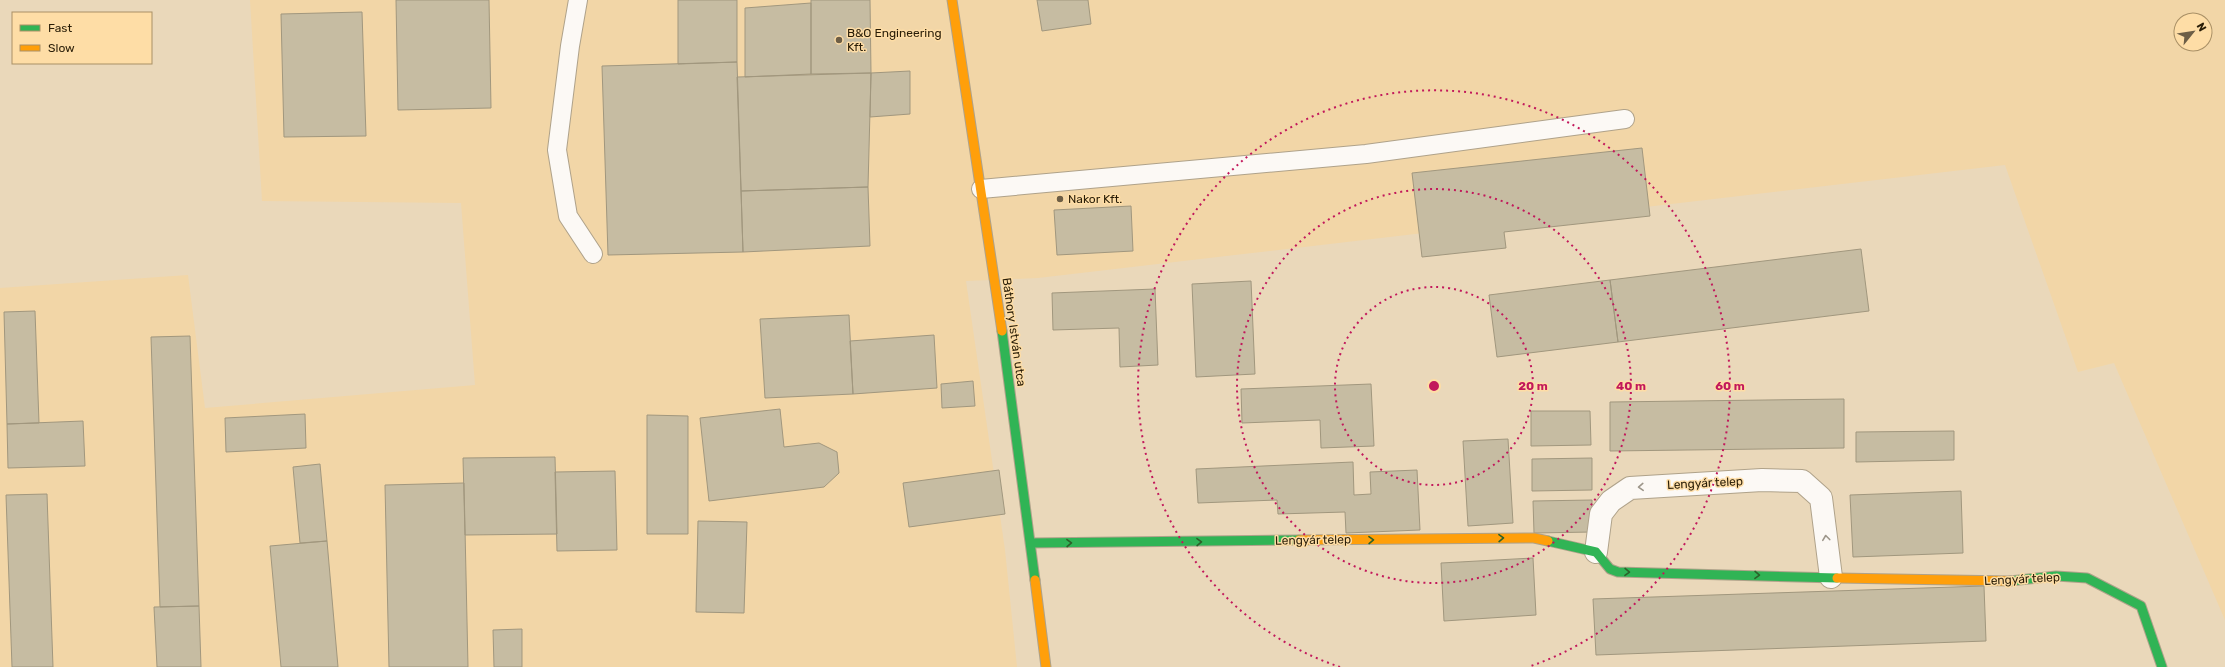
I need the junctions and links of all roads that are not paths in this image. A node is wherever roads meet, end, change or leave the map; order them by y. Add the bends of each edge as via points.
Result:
1 (578, 0) edge
2 (952, 0) edge
3 (1625, 119) dead end
4 (981, 189) junction
5 (593, 254) dead end
6 (1030, 543) junction
7 (1596, 552) junction
8 (1831, 577) junction
9 (1046, 667) edge
10 (2162, 667) edge

1 - 5 lane via 557,150 568,216
2 - 4 street, Báthory István utca
3 - 4 lane via 1366,154
4 - 6 street, Báthory István utca
6 -> 7 street, Lengyár telep via 1534,538
6 - 9 street, Báthory István utca
7 -> 8 street, Lengyár telep via 1610,568 1618,572
8 -> 7 street, Lengyár telep via 1821,498 1802,481 1762,480 1630,488 1611,501 1601,514
8 - 10 street, Lengyár telep via 2000,582 2056,576 2087,578 2141,606

